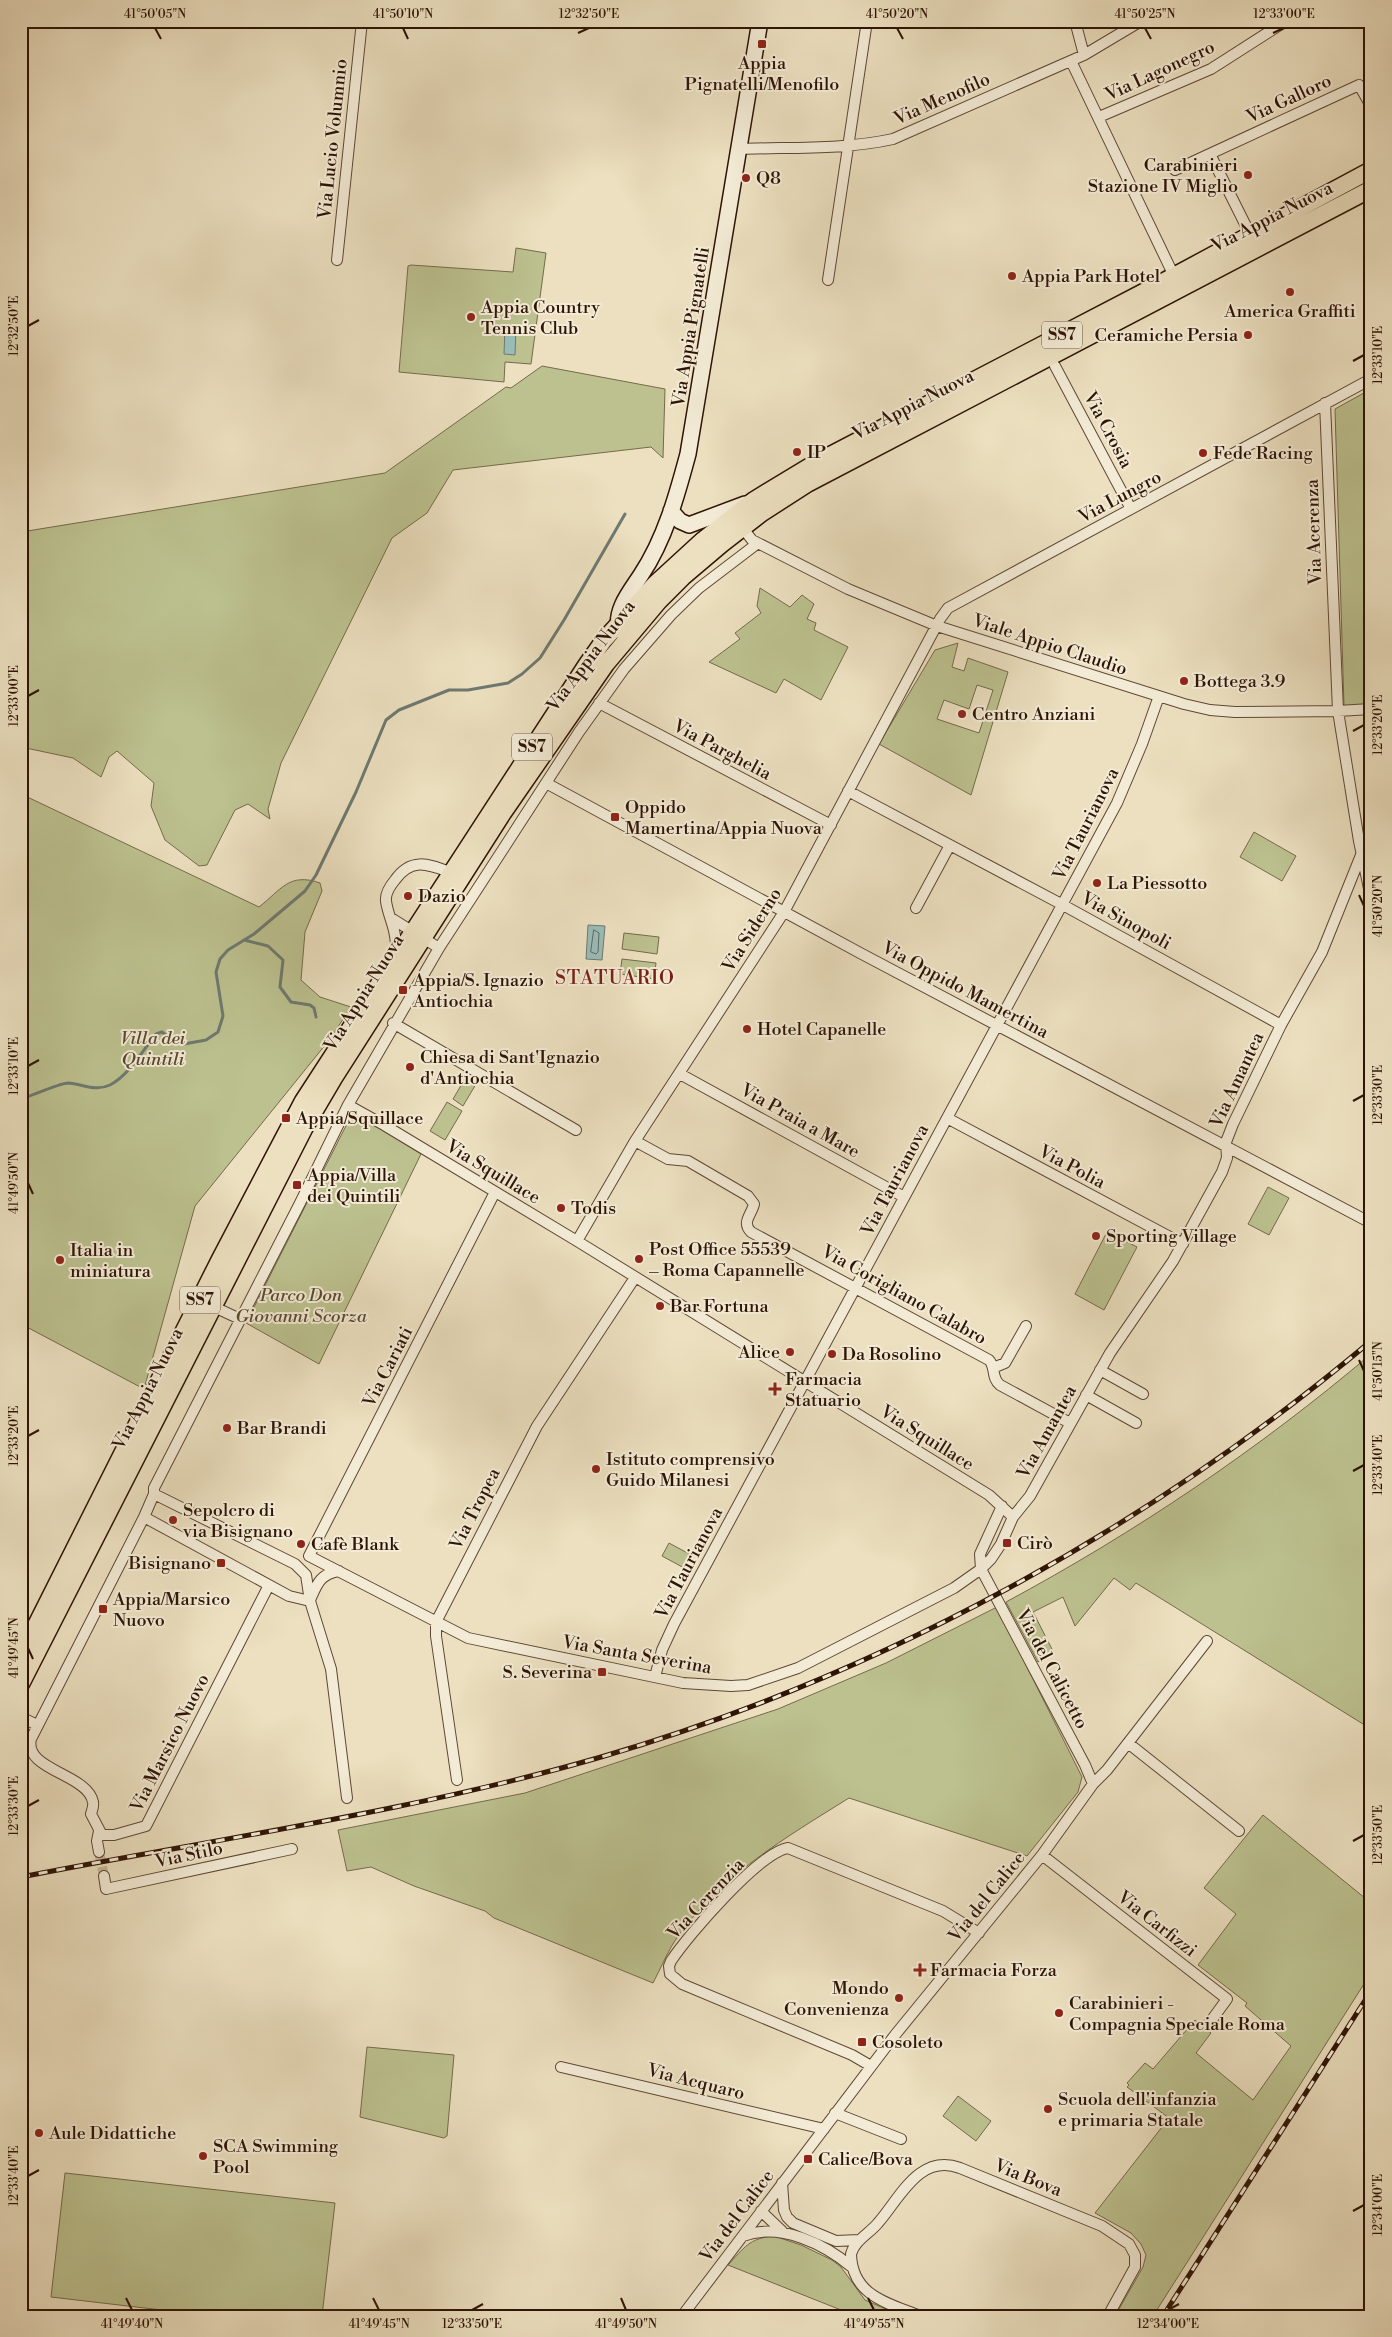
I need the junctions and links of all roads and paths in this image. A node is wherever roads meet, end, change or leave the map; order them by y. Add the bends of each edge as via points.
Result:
1 (362, 21) edge
2 (760, 21) edge
3 (867, 21) edge
4 (1075, 21) edge
5 (1141, 21) edge
6 (1286, 21) edge
7 (1084, 55) junction
8 (1071, 61) junction
9 (1371, 106) edge
10 (1098, 118) junction
11 (850, 145) junction
12 (739, 149) junction
13 (1210, 154) junction
14 (1175, 170) dead end
15 (1371, 170) edge
16 (1369, 190) edge
17 (1250, 234) junction
18 (337, 260) dead end
19 (1174, 276) junction
20 (828, 280) dead end
21 (1055, 366) dead end
22 (1371, 379) edge
23 (1325, 403) junction
24 (754, 500) junction
25 (1132, 509) junction
26 (671, 511) junction
27 (744, 527) junction
28 (758, 543) junction
29 (618, 625) junction
30 (937, 626) junction
31 (623, 641) junction
32 (1158, 696) junction
33 (599, 703) junction
34 (1371, 709) edge
35 (1338, 711) junction
36 (546, 783) junction
37 (848, 791) junction
38 (831, 825) junction
39 (950, 845) junction
40 (1361, 855) junction
41 (450, 872) junction
42 (1371, 898) edge
43 (1063, 905) junction
44 (916, 908) dead end
45 (784, 912) junction
46 (391, 918) junction
47 (418, 934) junction
48 (439, 948) junction
49 (396, 955) junction
50 (393, 1023) junction
51 (1281, 1025) junction
52 (997, 1026) junction
53 (680, 1074) junction
54 (348, 1105) junction
55 (947, 1118) junction
56 (576, 1130) dead end
57 (635, 1141) junction
58 (1226, 1147) junction
59 (495, 1192) junction
60 (904, 1197) junction
61 (1371, 1223) edge
62 (577, 1241) junction
63 (1183, 1244) junction
64 (634, 1279) junction
65 (856, 1287) junction
66 (212, 1306) junction
67 (240, 1319) junction
68 (1026, 1326) dead end
69 (992, 1368) junction
70 (1100, 1370) junction
71 (804, 1382) junction
72 (1143, 1394) dead end
73 (1086, 1395) junction
74 (1070, 1423) junction
75 (1136, 1423) dead end
76 (154, 1494) junction
77 (1002, 1506) junction
78 (144, 1517) junction
79 (1013, 1517) junction
80 (309, 1556) junction
81 (295, 1564) junction
82 (981, 1569) junction
83 (338, 1571) junction
84 (269, 1585) junction
85 (310, 1601) junction
86 (436, 1622) junction
87 (1207, 1640) dead end
88 (21, 1655) edge
89 (655, 1677) junction
90 (21, 1684) edge
91 (21, 1716) edge
92 (37, 1725) junction
93 (1128, 1743) junction
94 (457, 1780) dead end
95 (1093, 1784) junction
96 (347, 1798) dead end
97 (99, 1831) junction
98 (1239, 1831) dead end
99 (292, 1849) dead end
100 (99, 1852) tunnel mouth
101 (1042, 1855) junction
102 (104, 1876) tunnel mouth
103 (979, 1932) junction
104 (1208, 2025) dead end
105 (871, 2066) junction
106 (561, 2067) dead end
107 (836, 2113) junction
108 (824, 2129) junction
109 (901, 2139) dead end
110 (782, 2183) junction
111 (764, 2207) junction
112 (787, 2217) junction
113 (784, 2233) junction
114 (742, 2236) junction
115 (859, 2240) junction
116 (854, 2269) junction
117 (682, 2316) edge
118 (920, 2316) edge
119 (1108, 2316) edge

1 - 18 street, Via Lucio Volumnio
2 - 12 main road, Via Appia Pignatelli
3 - 11 street
4 - 7 street
5 - 7 street, Via Menofilo
6 - 10 street, Via Lagonegro via 1211,69
7 - 8 street, Via Menofilo
8 - 10 street
8 - 11 street, Via Menofilo via 910,133 876,143
9 - 13 street, Via Galloro via 1359,85
10 - 19 street
11 - 12 street, Via Menofilo
11 - 20 street
12 - 26 main road, Via Appia Pignatelli via 692,436
13 - 14 street, Via Galloro
13 - 17 street
15 - 17 main road, Via Appia Nuova / SS7
16 - 27 main road, Via Appia Nuova / SS7 via 838,466
17 - 19 main road, Via Appia Nuova / SS7
19 - 24 main road, Via Appia Nuova / SS7 via 820,460
21 - 25 street, Via Crosia
22 - 23 street
23 - 25 street, Via Lungro
23 - 35 street, Via Acerenza
24 - 26 main road via 691,525 682,523
24 - 27 street via 745,515
24 - 29 main road, Via Appia Nuova / SS7 via 674,565
25 - 30 street, Via Lungro via 951,605
26 - 29 main road, Via Appia Pignatelli via 654,552 622,606
27 - 28 street, Viale Appio Claudio via 749,537
27 - 31 main road, Via Appia Nuova / SS7 via 683,577
28 - 30 street, Viale Appio Claudio via 848,589
28 - 33 street, Via Appia Nuova via 699,588 671,615
29 - 31 main road
29 - 41 main road, Via Appia Nuova / SS7 via 587,664
30 - 32 street, Viale Appio Claudio
30 - 37 street, Via Siderno
31 - 47 main road, Via Appia Nuova / SS7
32 - 35 street, Viale Appio Claudio via 1226,712
32 - 43 street, Via Taurianova via 1120,796
33 - 36 street, Via Appia Nuova
33 - 38 street, Via Parghelia
34 - 35 street, Viale Appio Claudio
35 - 40 street, Via Acerenza
36 - 45 street, Via Oppido Mamertina
36 - 48 street, Via Appia Nuova
37 - 38 street, Via Siderno
37 - 39 street, Via Sinopoli
38 - 45 street, Via Siderno
39 - 43 street, Via Sinopoli
39 - 44 street
40 - 42 street, Via Acerenza
40 - 51 street, Via Amantea via 1325,946
41 - 46 street via 423,864 403,869 386,894
41 - 47 main road, Via Appia Nuova / SS7
43 - 51 street, Via Sinopoli
43 - 52 street, Via Taurianova
45 - 52 street, Via Oppido Mamertina
45 - 53 street, Via Siderno
46 - 47 street
46 - 49 street
47 - 48 street
47 - 49 main road, Via Appia Nuova / SS7
47 - 66 main road, Via Appia Nuova / SS7 via 316,1108
48 - 50 street, Via Appia Nuova
49 - 88 main road, Via Appia Nuova / SS7 via 286,1131
50 - 54 street, Via Appia Nuova
50 - 56 street
51 - 58 street, Via Amantea via 1236,1116
52 - 55 street, Via Taurianova
52 - 58 street, Via Oppido Mamertina
53 - 57 street, Via Siderno
53 - 60 street, Via Praia a Mare
54 - 59 street, Via Squillace
54 - 67 street, Via Appia Nuova
55 - 60 street, Via Taurianova
55 - 63 street, Via Polia
57 - 62 street, Via Siderno
57 - 65 street, Via Corigliano Calabro via 670,1160 688,1161 748,1196 754,1204 746,1221 749,1230
58 - 61 street, Via Oppido Mamertina
58 - 63 street, Via Amantea via 1226,1162
59 - 62 street, Via Squillace
59 - 80 street, Via Cariati
60 - 65 street, Via Taurianova
62 - 64 street, Via Squillace
63 - 70 street, Via Amantea via 1124,1329
64 - 71 street, Via Squillace
64 - 86 street, Via Tropea via 537,1426
65 - 69 street, Via Corigliano Calabro via 989,1360
65 - 71 street, Via Taurianova
66 - 67 street
66 - 90 main road, Via Appia Nuova / SS7
67 - 76 street, Via Appia Nuova via 154,1488
68 - 69 street via 1006,1361
69 - 74 street, Via Corigliano Calabro via 994,1379 1000,1385
70 - 72 street
70 - 73 street, Via Amantea
71 - 77 street, Via Squillace
71 - 89 street, Via Taurianova via 674,1624 662,1650
73 - 74 street, Via Amantea
73 - 75 street
74 - 79 street, Via Amantea via 1027,1501
76 - 78 street, Via Appia Nuova
76 - 81 street
77 - 79 street, Via Squillace
77 - 82 street via 980,1554
78 - 84 street
78 - 92 street, Via Appia Nuova
79 - 82 street, Via Amantea via 997,1552
80 - 81 street
80 - 83 street, Via Santa Severina
81 - 85 street via 306,1575
82 - 89 street, Via Santa Severina via 939,1596 798,1668 765,1680 715,1686
82 - 95 street, Via del Calicetto
83 - 85 street via 322,1577
83 - 86 street, Via Santa Severina
84 - 85 street via 295,1598
84 - 97 street, Via Marsico Nuovo via 146,1826 111,1836 103,1836
85 - 96 street via 330,1669
86 - 89 street, Via Santa Severina via 481,1642
86 - 94 street
87 - 93 street, Via del Calice
91 - 92 street
92 - 97 street via 30,1742 32,1754 71,1778 92,1799 91,1814
93 - 95 street, Via del Calice
93 - 98 street
95 - 101 street, Via del Calice
97 - 100 street
99 - 102 street, Via Stilo via 106,1889
101 - 103 street, Via del Calice
101 - 104 street, Via Carfizzi via 1227,1999
103 - 105 street, Via del Calice
103 - 105 street, Via Cerenzia via 943,1911 788,1848 773,1854 730,1892 671,1960 670,1974 682,1984 852,2055
105 - 107 street, Via del Calice
106 - 108 street, Via Acquaro
107 - 108 street, Via del Calice
107 - 109 street
108 - 110 street, Via del Calice
110 - 111 street, Via del Calice
110 - 112 street via 782,2201
111 - 112 street
111 - 113 street via 769,2221
111 - 114 street, Via del Calice
112 - 115 street via 795,2224 833,2240
113 - 114 street via 764,2230
113 - 116 street via 830,2251
114 - 117 street, Via del Calice
115 - 116 street via 851,2254
115 - 119 street, Via Bova via 879,2223 900,2193 920,2173 940,2164 954,2166 1102,2226 1129,2244 1135,2255 1135,2267
116 - 118 street via 868,2293

